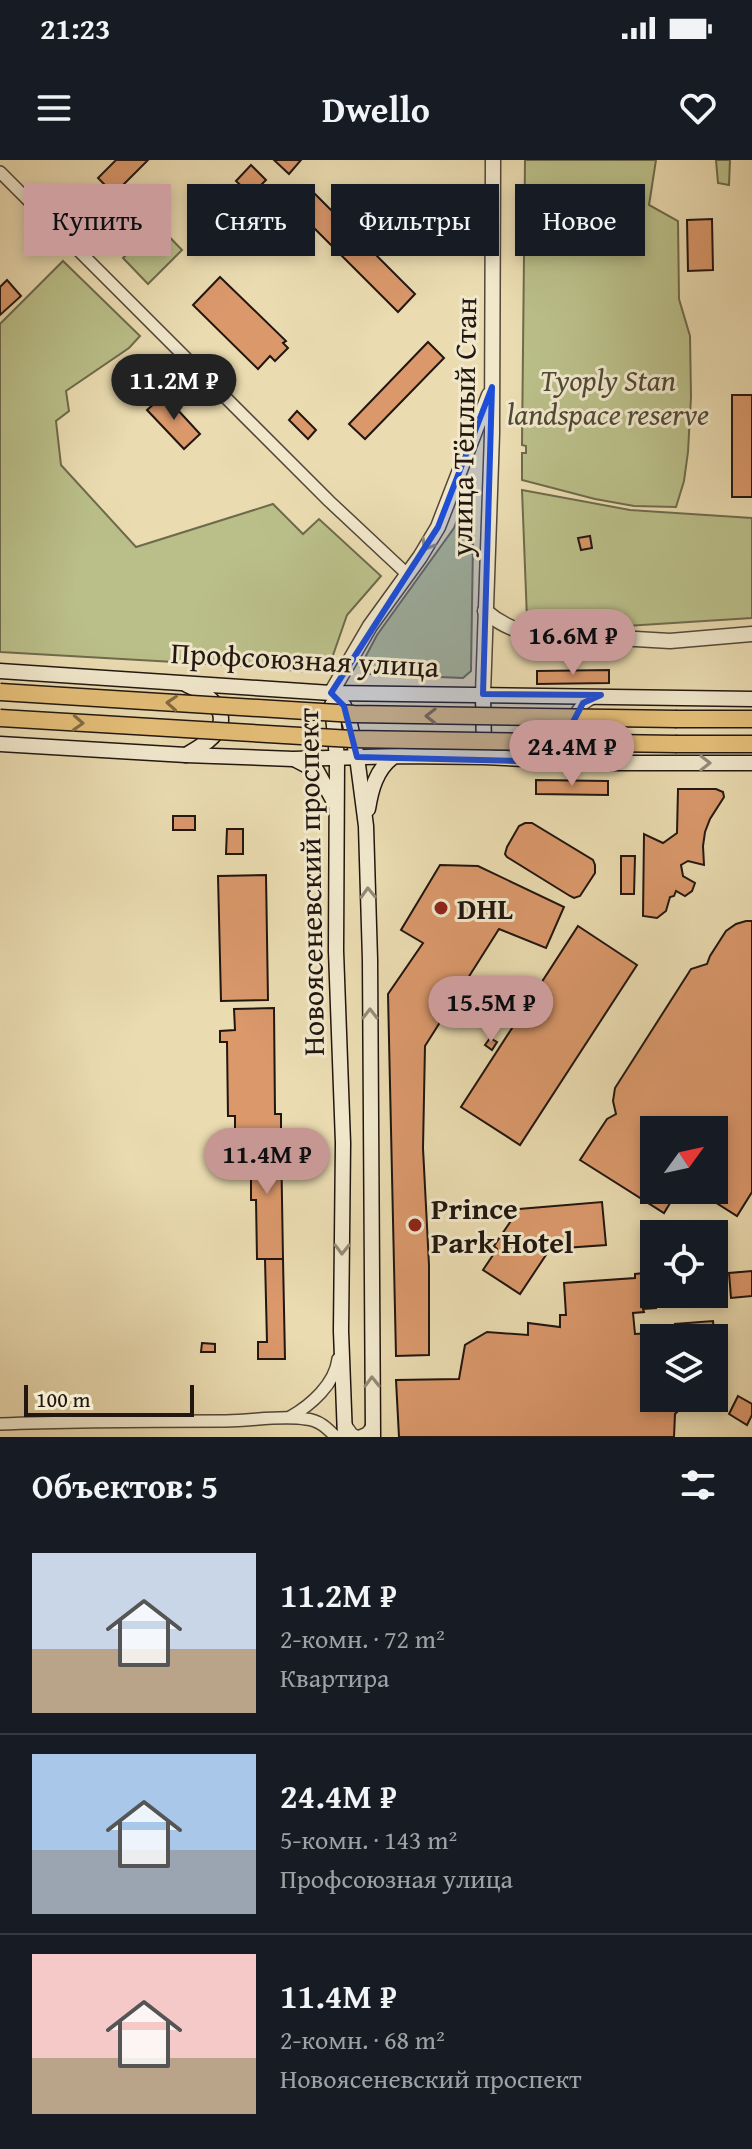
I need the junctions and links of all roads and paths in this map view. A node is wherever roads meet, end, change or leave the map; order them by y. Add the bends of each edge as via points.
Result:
1 (493, 160) edge
2 (0, 172) edge
3 (492, 387) junction
4 (407, 574) junction
5 (485, 611) junction
6 (752, 634) edge
7 (0, 671) edge
8 (176, 681) junction
9 (0, 692) edge
10 (331, 693) junction
11 (483, 694) junction
12 (601, 695) junction
13 (752, 699) edge
14 (0, 718) edge
15 (752, 719) edge
16 (0, 744) edge
17 (752, 744) edge
18 (186, 755) junction
19 (357, 757) junction
20 (393, 757) junction
21 (484, 757) junction
22 (337, 758) junction
23 (293, 759) junction
24 (602, 763) junction
25 (752, 763) edge
26 (337, 810) junction
27 (366, 826) junction
28 (341, 1331) junction
29 (289, 1418) junction
30 (0, 1424) edge
31 (373, 1431) edge
32 (342, 1433) edge

1 - 3 main road, улица Тёплый Стан
2 - 4 street
3 -> 4 main road via 438,527
3 - 5 main road, улица Тёплый Стан
4 - 10 main road
5 - 6 main road via 503,625 532,633 670,641
5 - 11 main road, улица Тёплый Стан
7 - 8 main road, Профсоюзная улица
8 - 10 main road, Профсоюзная улица
8 - 18 main road via 199,690 220,712 220,727 210,740
15 -> 9 main road, Профсоюзная улица, bridge via 354,714
10 - 11 main road, Профсоюзная улица
10 - 19 main road, Новоясеневский проспект via 344,706
10 - 22 main road, Новоясеневский проспект
11 - 12 main road, Профсоюзная улица
11 - 21 main road, улица Тёплый Стан
12 - 13 main road, Профсоюзная улица
12 - 24 street via 576,712 573,734 583,753
14 -> 17 main road, bridge via 352,739
16 - 18 main road
18 - 23 main road
19 - 20 main road
19 - 22 main road
19 - 27 main road, Новоясеневский проспект
20 - 21 main road
20 - 27 main road via 374,783
21 - 24 main road
22 - 23 main road
22 - 26 main road, Новоясеневский проспект
23 - 26 main road via 317,771
24 -> 25 main road
26 -> 28 main road, Новоясеневский проспект
31 -> 27 main road, Новоясеневский проспект
28 - 29 street via 336,1370 322,1392
28 - 32 main road, Новоясеневский проспект
29 - 30 street
29 - 32 street via 308,1419
31 - 32 street via 358,1437

